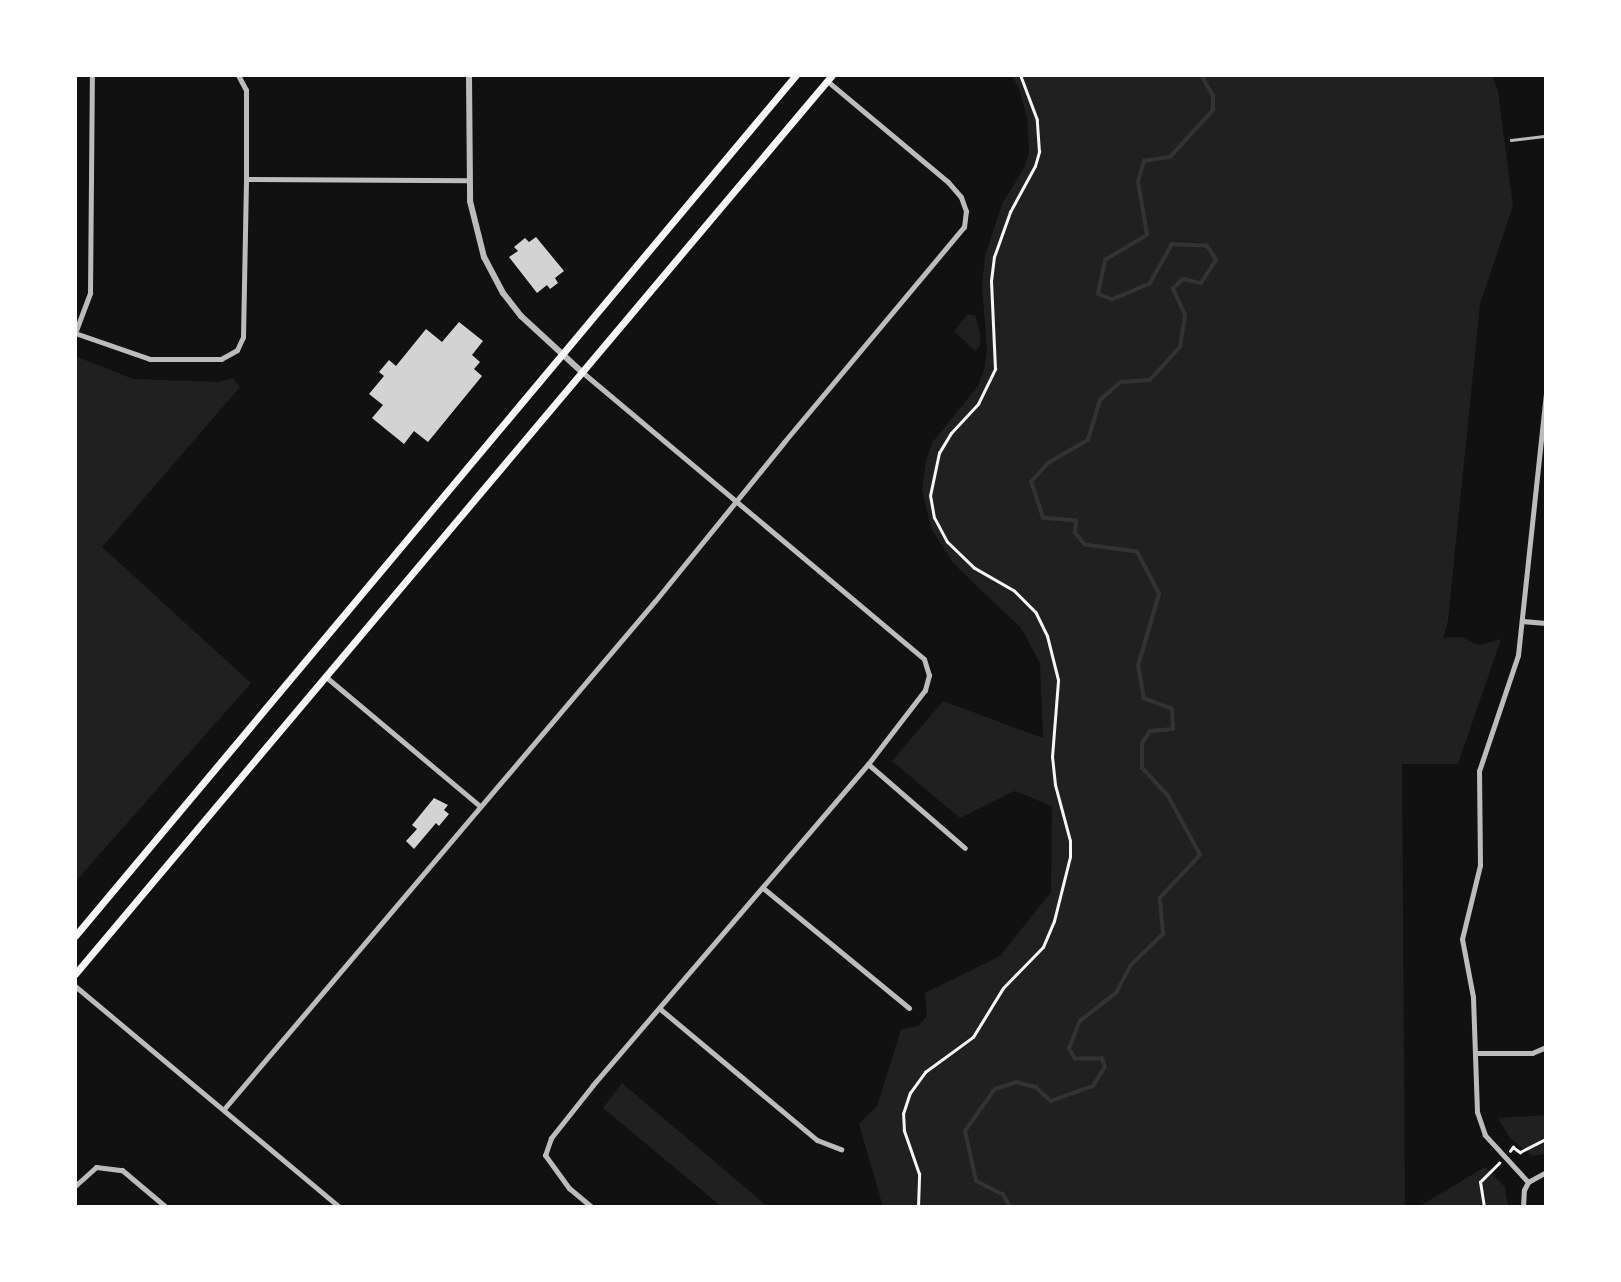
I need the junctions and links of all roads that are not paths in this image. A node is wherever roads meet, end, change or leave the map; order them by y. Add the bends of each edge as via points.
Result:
1 (92, 75) edge
2 (238, 75) edge
3 (470, 75) edge
4 (796, 75) edge
5 (829, 78) edge
6 (1546, 135) edge
7 (1511, 139) dead end
8 (246, 179) junction
9 (469, 180) junction
10 (75, 333) edge
11 (563, 356) junction
12 (582, 372) junction
13 (1546, 394) edge
14 (737, 499) junction
15 (1522, 621) junction
16 (1546, 623) edge
17 (326, 677) junction
18 (868, 764) junction
19 (480, 806) junction
20 (965, 848) dead end
21 (763, 888) junction
22 (75, 936) edge
23 (75, 974) edge
24 (75, 986) edge
25 (659, 1008) junction
26 (909, 1008) dead end
27 (1546, 1047) edge
28 (1475, 1053) junction
29 (224, 1110) junction
30 (841, 1149) dead end
31 (1546, 1172) edge
32 (1528, 1182) junction
33 (75, 1186) edge
34 (166, 1207) edge
35 (339, 1207) edge
36 (592, 1207) edge
37 (1523, 1207) edge

1 - 10 street via 90,293
2 - 8 street via 246,90
3 - 9 street
4 - 11 main road
5 - 12 main road
5 - 14 street via 948,182 966,211 964,227
6 - 7 lane
8 - 9 street
8 - 10 street via 243,337 237,349 221,359 150,359
9 - 11 street via 477,239 503,293
11 - 12 street
11 - 22 main road
12 - 14 street via 671,450
12 - 17 main road
13 - 15 street
14 - 18 street via 924,659 929,675 925,690
14 - 19 street
15 - 16 street
15 - 28 street via 1518,654 1479,771 1480,865 1462,940 1473,997
17 - 19 street
17 - 23 main road
18 - 20 street
18 - 21 street
19 - 29 street
21 - 25 street
21 - 26 street
24 - 29 street
25 - 30 street via 817,1140
25 - 36 street via 551,1138 545,1155 569,1188
27 - 28 street via 1532,1053
28 - 32 street via 1477,1112 1485,1135
29 - 35 street
31 - 32 street
32 - 37 street
33 - 34 street via 96,1167 122,1170

